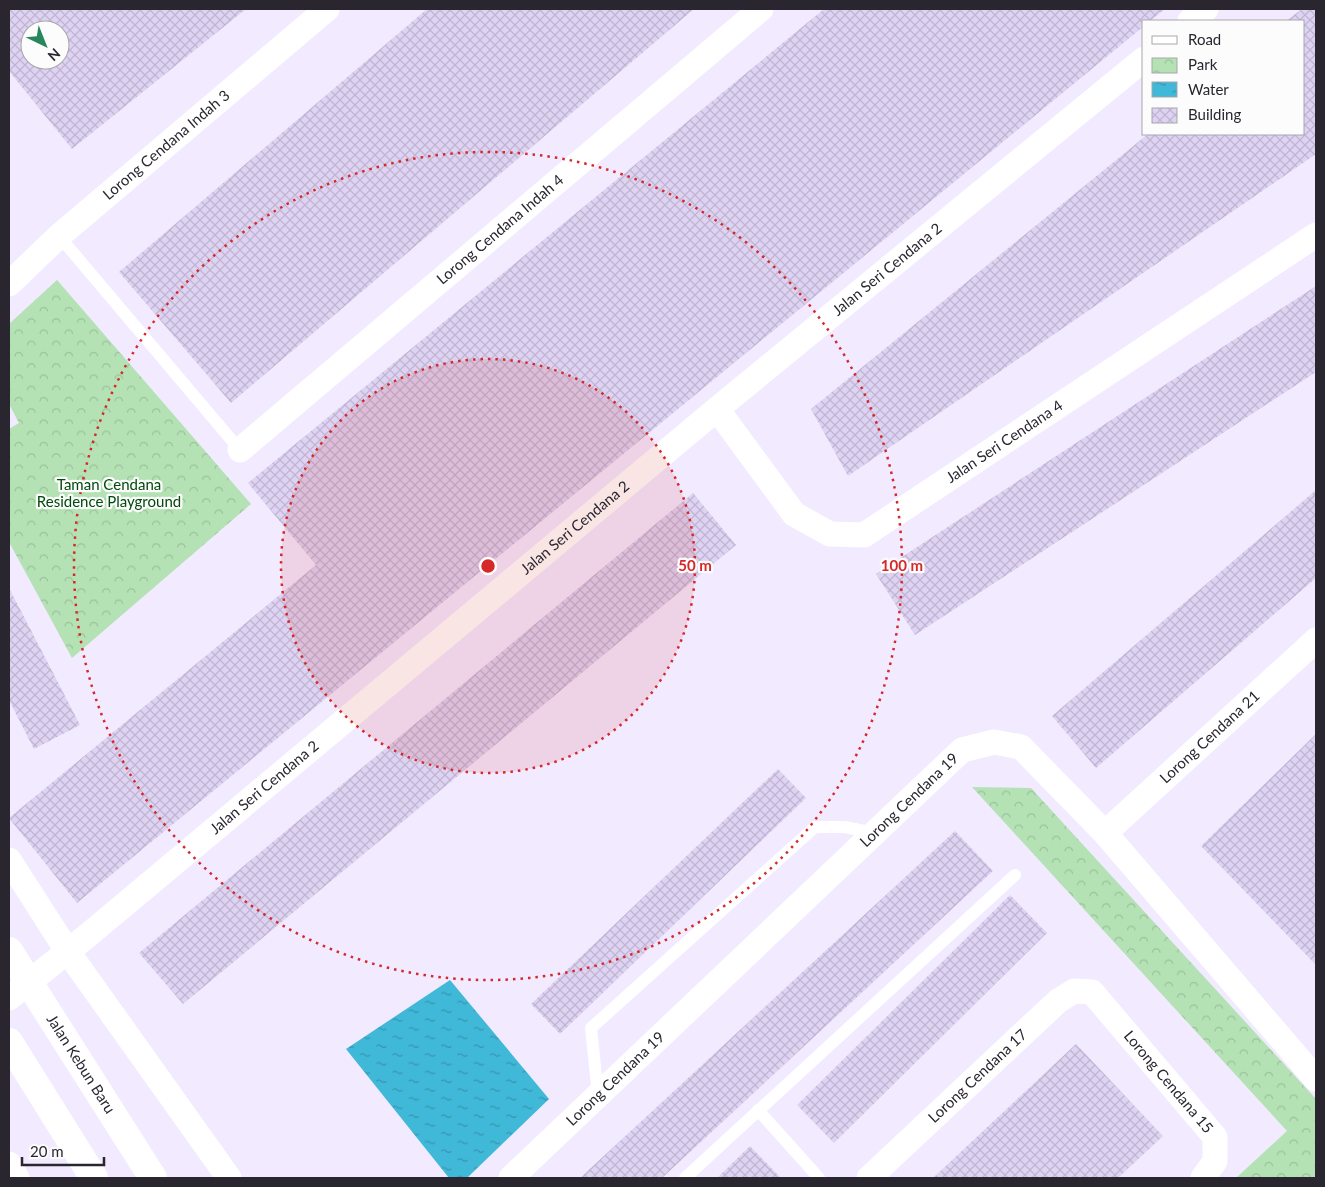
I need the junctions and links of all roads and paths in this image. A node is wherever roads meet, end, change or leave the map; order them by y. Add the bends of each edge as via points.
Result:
1 (327, 9) edge
2 (761, 9) edge
3 (1206, 9) edge
4 (1191, 20) edge
5 (1142, 61) edge
6 (1316, 235) edge
7 (60, 236) junction
8 (9, 284) edge
9 (716, 409) junction
10 (240, 450) joint
11 (1316, 640) edge
12 (874, 833) junction
13 (1105, 833) junction
14 (9, 860) edge
15 (1016, 875) dead end
16 (9, 951) edge
17 (68, 952) junction
18 (19, 991) edge
19 (1092, 992) joint
20 (9, 1042) edge
21 (1315, 1074) edge
22 (598, 1095) junction
23 (758, 1110) junction
24 (9, 1164) edge
25 (18, 1178) edge
26 (94, 1178) edge
27 (153, 1178) edge
28 (229, 1178) edge
29 (511, 1178) edge
30 (685, 1178) edge
31 (820, 1178) edge
32 (869, 1178) edge
33 (1203, 1178) edge

1 - 7 street, Lorong Cendana Indah 3
2 - 10 street, Lorong Cendana Indah 4
3 - 4 street
5 - 9 street, Jalan Seri Cendana 2
6 - 9 street, Jalan Seri Cendana 4 via 864,535 830,534 794,514
7 - 8 street, Lorong Cendana Indah 3
7 - 10 lane
9 - 17 street, Jalan Seri Cendana 2
11 - 13 street, Lorong Cendana 21
12 - 13 street, Lorong Cendana 19 via 962,750 994,742 1021,747
12 - 22 street, Lorong Cendana 19
12 - 22 lane via 845,826 815,828 591,1028
13 - 21 street, Lorong Cendana 19
14 - 17 street
15 - 23 lane
16 - 18 street, Jalan Kebun Baru
17 - 18 street, Jalan Seri Cendana 2
17 - 28 street
18 - 27 street, Jalan Kebun Baru
19 - 32 street, Lorong Cendana 17 via 1074,991 1058,1001
19 - 33 street, Lorong Cendana 15 via 1215,1137 1215,1161
20 - 26 street
22 - 29 street, Lorong Cendana 19
23 - 30 lane
23 - 31 lane
24 - 25 street

